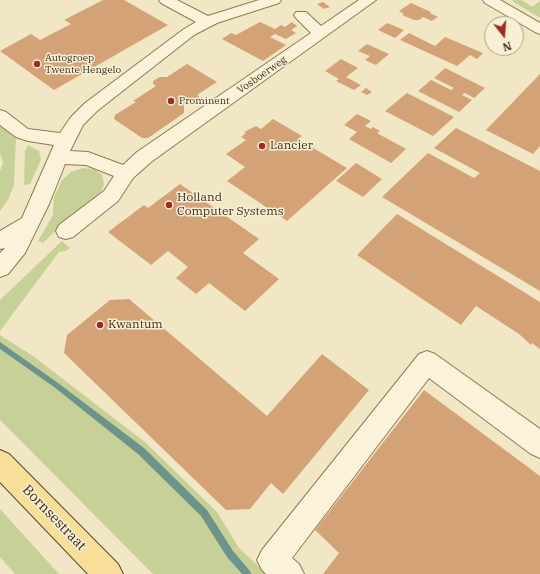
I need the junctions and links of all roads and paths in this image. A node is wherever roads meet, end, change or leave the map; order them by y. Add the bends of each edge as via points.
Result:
1 (166, 0) edge
2 (274, 0) edge
3 (369, 0) edge
4 (492, 0) edge
5 (301, 15) dead end
6 (207, 22) junction
7 (540, 29) edge
8 (321, 34) junction
9 (0, 116) edge
10 (65, 140) junction
11 (57, 157) junction
12 (126, 174) junction
13 (29, 224) junction
14 (66, 231) dead end
15 (0, 241) edge
16 (0, 268) edge
17 (540, 445) edge
18 (0, 463) edge
19 (108, 574) edge
20 (289, 574) edge

1 - 6 street
2 - 6 street
3 - 8 street, Vosboerweg
4 - 7 street
5 - 8 street
6 - 10 street via 184,35 91,107 77,121
8 - 12 street, Vosboerweg via 144,158
9 - 10 street via 22,133
10 - 11 street
11 - 12 street via 88,159
11 - 13 street
12 - 14 street, Vosboerweg via 107,200
13 - 15 street
13 - 16 street via 18,247
17 - 20 street via 427,362 272,560
18 - 19 main road, Bornsestraat

